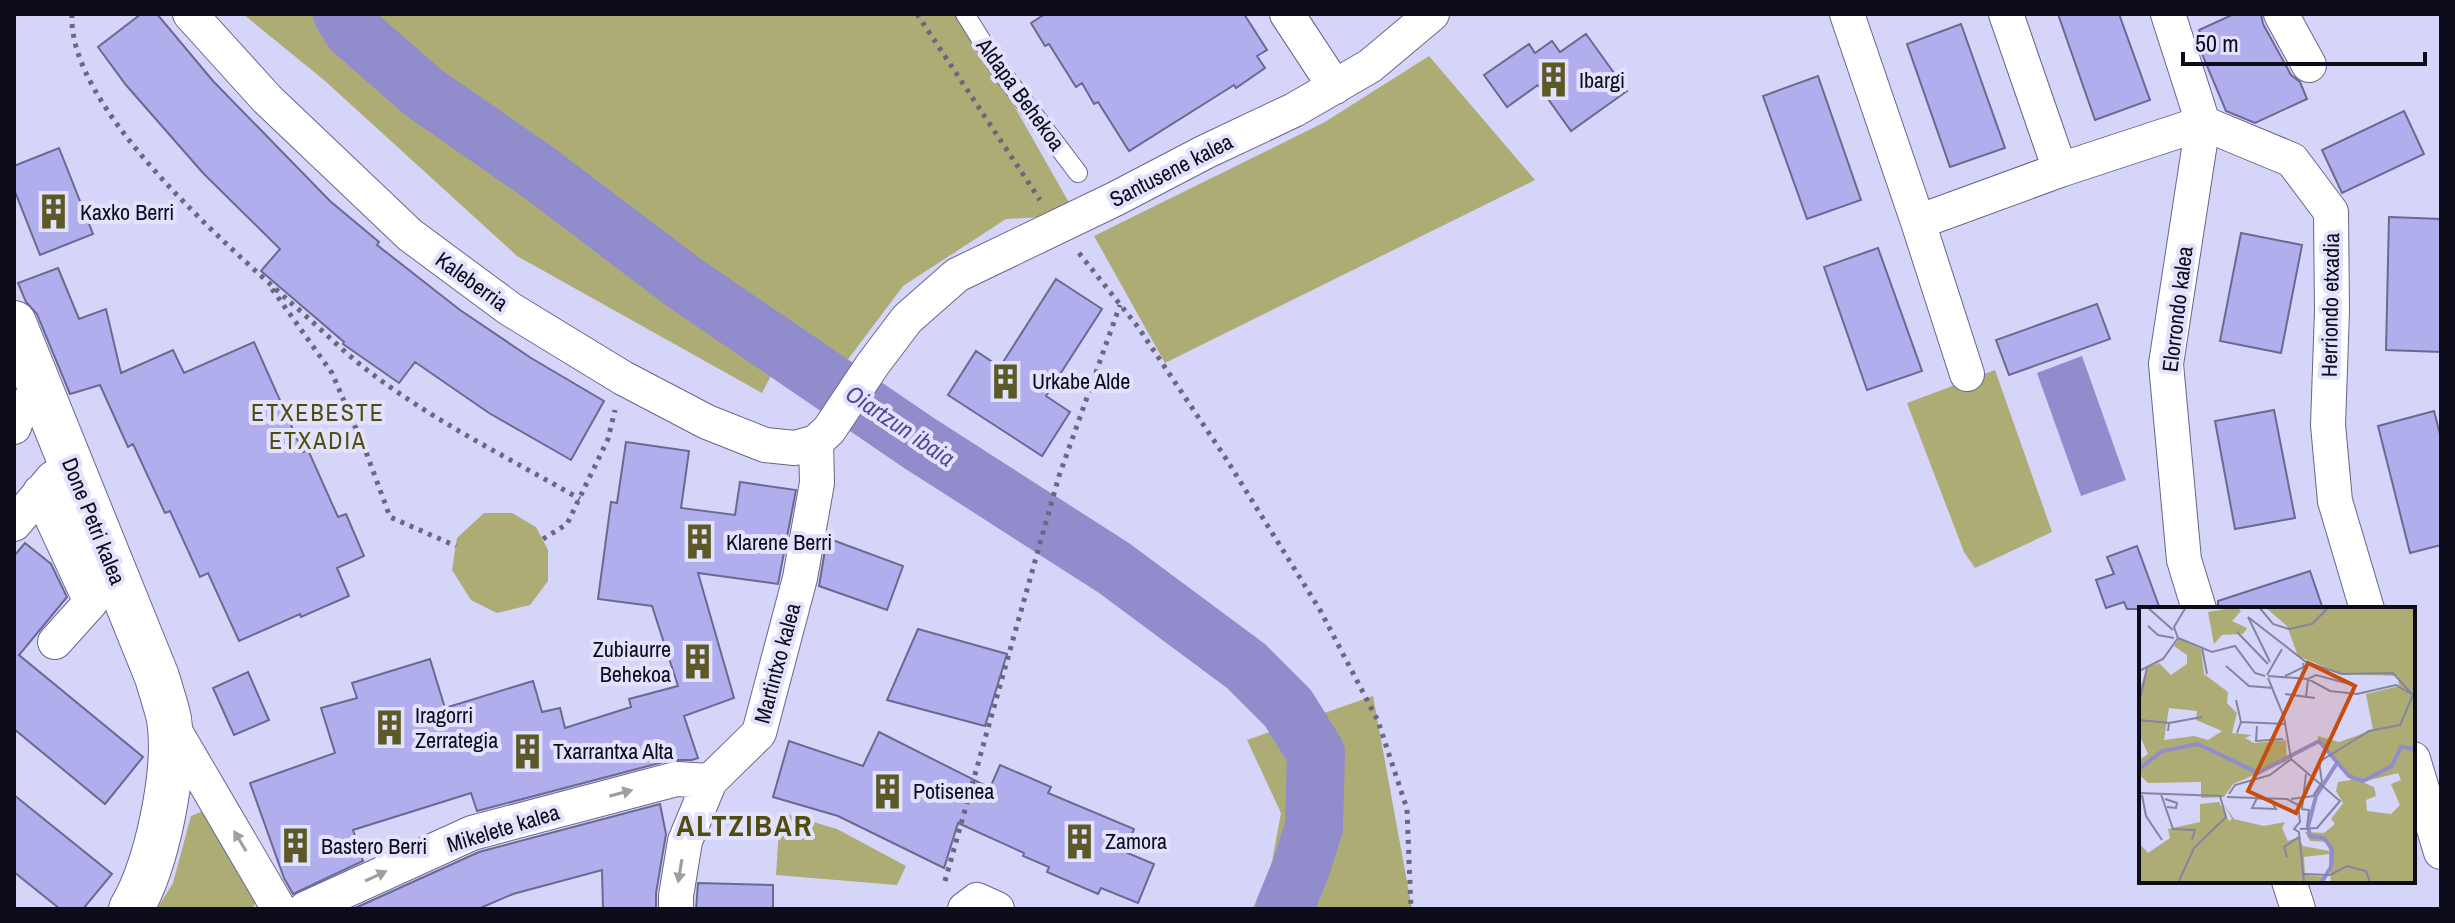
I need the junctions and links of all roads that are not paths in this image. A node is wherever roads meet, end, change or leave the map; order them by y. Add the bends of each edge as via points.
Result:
1 (190, 14) edge
2 (965, 14) edge
3 (1287, 14) edge
4 (1432, 14) edge
5 (1847, 14) edge
6 (2006, 14) edge
7 (2168, 14) edge
8 (2281, 14) edge
9 (2309, 65) dead end
10 (1335, 87) junction
11 (2203, 123) junction
12 (2060, 170) junction
13 (1078, 173) dead end
14 (1918, 222) junction
15 (14, 323) edge
16 (1967, 374) dead end
17 (43, 394) junction
18 (14, 427) edge
19 (816, 442) junction
20 (70, 461) junction
21 (40, 492) junction
22 (14, 524) edge
23 (2198, 607) edge
24 (2366, 607) edge
25 (55, 642) dead end
26 (169, 721) junction
27 (2415, 766) edge
28 (710, 781) junction
29 (2441, 852) edge
30 (2290, 883) edge
31 (953, 901) edge
32 (131, 909) edge
33 (279, 909) edge
34 (305, 909) edge
35 (676, 909) edge
36 (997, 909) edge
37 (2298, 909) edge

1 - 19 street, Kaleberria via 267,99 410,235 510,309 707,422 765,445 795,448
2 - 13 lane, Aldapa Behekoa
3 - 10 street
4 - 10 street, Santusene kalea via 1370,66
5 - 14 street
6 - 12 street
7 - 11 street, Elorrondo kalea
8 - 9 street
10 - 19 street, Santusene kalea via 957,275 907,319
11 - 12 street
11 - 23 street, Elorrondo kalea via 2166,364 2184,560
11 - 24 street, Herriondo etxadia via 2292,160 2331,212 2328,425 2335,501
12 - 14 street
14 - 16 street
15 - 17 street, Done Petri kalea
17 - 18 street via 21,407
17 - 20 street, Done Petri kalea
19 - 28 street, Martintxo kalea via 817,483 800,578 759,733
20 - 21 street
20 - 26 street, Done Petri kalea via 157,677
21 - 22 street
21 - 25 street via 91,602
26 - 32 street, Done Petri kalea via 160,826
33 -> 26 street, Done Petri kalea
27 - 29 street
34 -> 28 street, Mikelete kalea via 472,833 676,779
28 -> 35 street, Martintxo kalea via 685,841
30 - 37 street
31 - 36 street via 977,900

